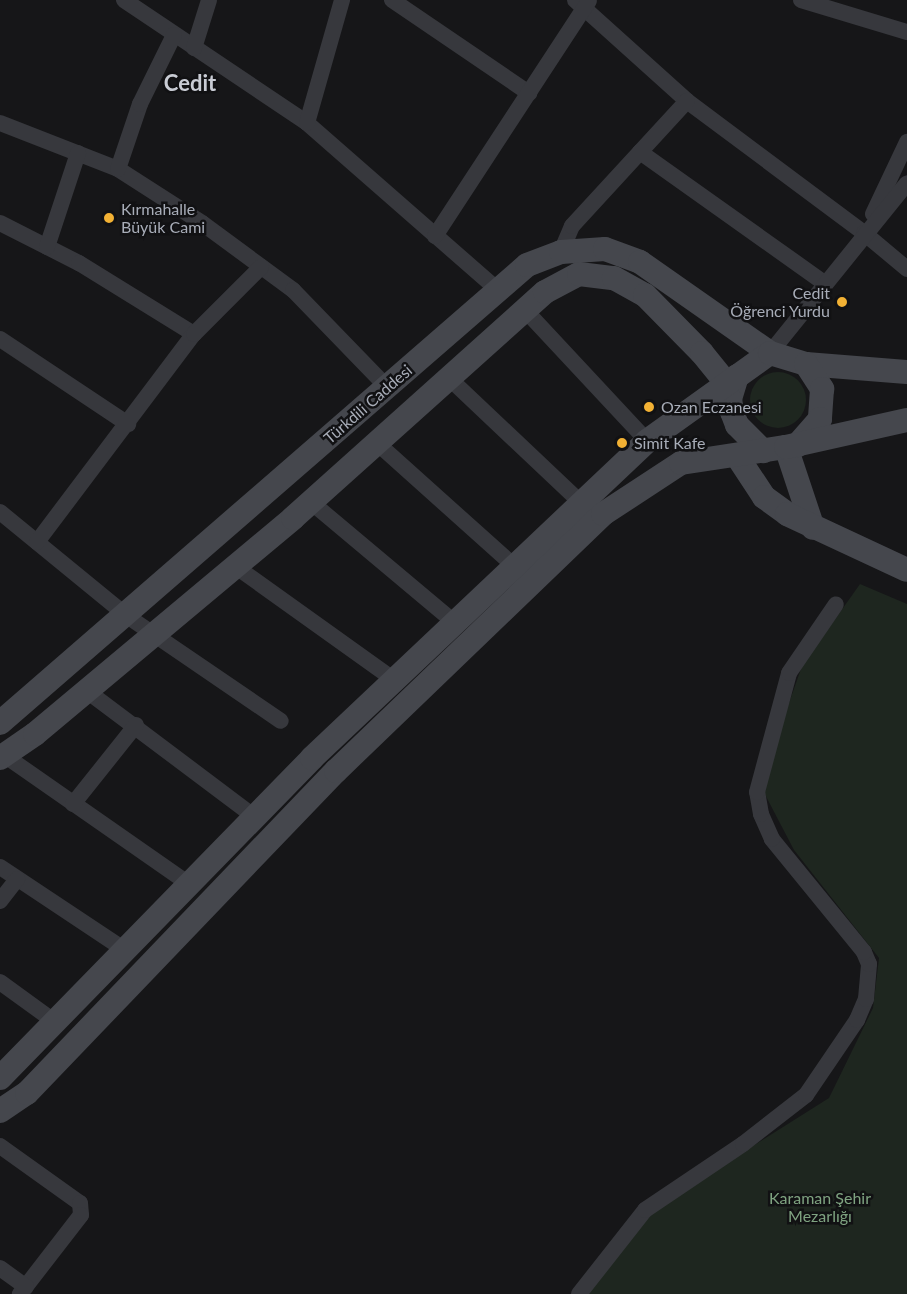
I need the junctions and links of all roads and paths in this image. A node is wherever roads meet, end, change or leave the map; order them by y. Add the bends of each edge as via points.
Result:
1 (124, 0) edge
2 (208, 0) edge
3 (342, 0) edge
4 (392, 0) edge
5 (801, 0) edge
6 (583, 3) edge
7 (907, 32) edge
8 (174, 34) junction
9 (194, 48) junction
10 (529, 93) junction
11 (687, 101) junction
12 (0, 123) edge
13 (306, 123) junction
14 (907, 142) edge
15 (640, 152) junction
16 (78, 153) junction
17 (118, 169) junction
18 (904, 192) edge
19 (0, 223) edge
20 (864, 232) junction
21 (435, 236) junction
22 (47, 247) junction
23 (561, 252) junction
24 (261, 267) junction
25 (907, 269) edge
26 (824, 283) junction
27 (498, 290) junction
28 (525, 310) junction
29 (194, 334) junction
30 (0, 339) edge
31 (770, 353) junction
32 (806, 364) junction
33 (907, 372) edge
34 (449, 378) junction
35 (732, 380) junction
36 (387, 387) junction
37 (907, 420) edge
38 (128, 424) junction
39 (647, 441) junction
40 (377, 443) junction
41 (782, 447) junction
42 (737, 456) junction
43 (311, 502) junction
44 (581, 503) junction
45 (0, 512) edge
46 (813, 528) junction
47 (37, 542) junction
48 (514, 566) junction
49 (235, 567) junction
50 (907, 570) edge
51 (836, 604) dead end
52 (127, 616) junction
53 (455, 623) junction
54 (155, 633) junction
55 (394, 680) junction
56 (87, 691) junction
57 (3, 714) edge
58 (281, 721) dead end
59 (136, 725) junction
60 (2, 757) edge
61 (73, 804) junction
62 (255, 817) junction
63 (0, 867) edge
64 (17, 879) junction
65 (189, 884) junction
66 (0, 901) edge
67 (125, 950) junction
68 (0, 982) edge
69 (55, 1022) junction
70 (0, 1078) edge
71 (5, 1102) edge
72 (0, 1146) edge
73 (0, 1268) edge
74 (23, 1290) edge
75 (579, 1294) edge

1 - 8 street
2 - 9 street
3 - 13 street
4 - 10 street
5 - 7 street
6 - 10 street
6 - 11 street
8 - 9 street
8 - 17 street via 140,104
9 - 13 street
10 - 21 street
11 - 15 street
11 - 20 street
12 - 16 street
13 - 21 street
14 - 20 street
15 - 23 street via 572,226
15 - 26 street
16 - 17 street
16 - 22 street
17 - 24 street
18 - 20 street
19 - 22 street
20 - 25 street
20 - 26 street
21 - 27 street
22 - 29 street
23 - 27 main road, Türkdili Caddesi via 527,265
23 - 31 main road, Türkdili Caddesi via 605,249 640,262
24 - 29 street
24 - 36 street via 293,290
26 - 31 street
27 - 36 main road, Türkdili Caddesi
28 - 34 main road, Türkdili Caddesi
28 - 35 main road, Türkdili Caddesi via 545,292 579,274 614,278 645,295
28 - 39 street
29 - 38 street
30 - 38 street
31 - 32 main road
31 - 35 main road
32 - 33 main road
32 - 41 main road via 822,389 824,405 812,432
34 - 40 main road, Türkdili Caddesi
34 - 44 street
35 - 39 main road
35 - 41 main road via 730,399 737,426
36 - 52 main road, Türkdili Caddesi
37 - 41 main road
38 - 47 street
39 - 44 main road
40 - 43 main road, Türkdili Caddesi
40 - 48 street
41 - 42 main road
41 - 46 main road
42 - 46 main road via 764,497
42 - 71 main road via 681,463 603,514 336,771 27,1093
43 - 49 main road, Türkdili Caddesi
43 - 53 street
44 - 48 main road
45 - 47 street
46 - 50 main road
47 - 52 street
48 - 53 main road
49 - 54 main road, Türkdili Caddesi
49 - 55 street
51 - 75 street via 789,673 758,792 761,814 772,839 864,952 869,964 866,999 857,1020 806,1095 743,1144 645,1210
52 - 54 street
52 - 57 main road, Türkdili Caddesi
53 - 55 main road
54 - 56 main road, Türkdili Caddesi
54 - 58 street
55 - 62 main road
56 - 59 street
56 - 60 main road, Türkdili Caddesi
59 - 61 street
59 - 62 street
60 - 61 street
61 - 65 street
62 - 65 main road
63 - 64 street
64 - 66 street
64 - 67 street
65 - 67 main road
67 - 69 main road
68 - 69 street
69 - 70 main road
72 - 74 street via 80,1203 81,1215
73 - 74 street

